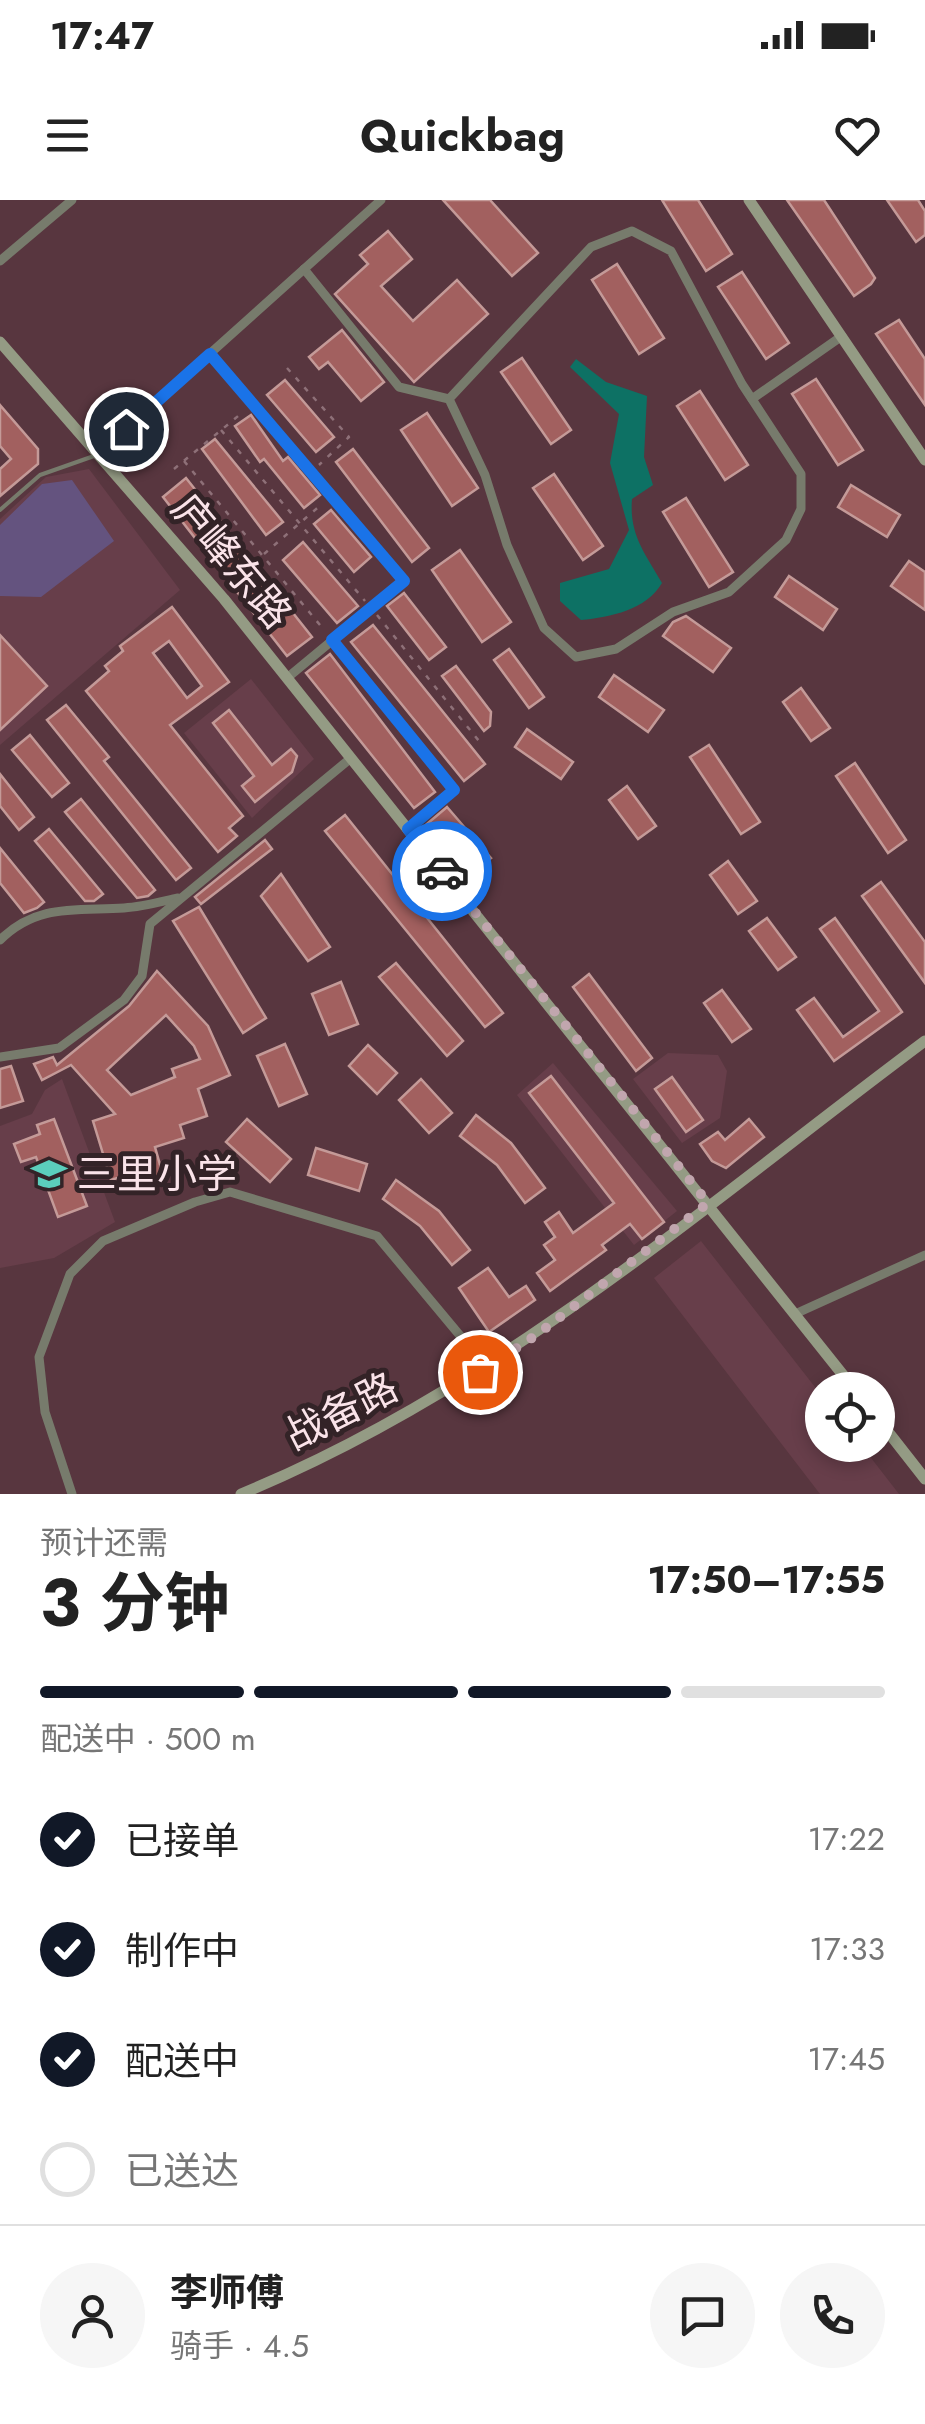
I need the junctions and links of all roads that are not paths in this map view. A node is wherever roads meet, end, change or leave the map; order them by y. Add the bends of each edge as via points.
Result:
1 (72, 200) edge
2 (381, 200) edge
3 (749, 200) edge
4 (0, 261) edge
5 (304, 269) junction
6 (842, 336) junction
7 (0, 342) edge
8 (210, 354) junction
9 (449, 399) junction
10 (752, 399) junction
11 (98, 454) junction
12 (925, 460) edge
13 (0, 510) edge
14 (332, 640) junction
15 (287, 678) junction
16 (352, 758) junction
17 (408, 829) junction
18 (180, 898) junction
19 (0, 940) edge
20 (925, 1041) edge
21 (0, 1057) edge
22 (708, 1203) junction
23 (925, 1255) edge
24 (796, 1314) junction
25 (487, 1368) junction
26 (841, 1372) edge
27 (895, 1441) edge
28 (925, 1479) edge
29 (72, 1494) edge
30 (242, 1494) edge

1 - 4 street
2 - 5 street
3 - 6 main road
5 - 8 street
5 - 9 street via 399,387
6 - 10 street
6 - 12 main road
7 - 11 main road, 庐峰东路
8 - 11 street
8 - 14 street via 404,581
9 - 10 street via 592,248 632,231 670,250
9 - 10 street via 544,628 576,657 616,649 673,612 729,592 786,540 800,509 801,474
11 - 13 lane via 40,475
11 - 15 main road, 庐峰东路
14 - 15 street
14 - 17 street via 454,790
15 - 16 main road, 庐峰东路
16 - 17 main road, 庐峰东路
16 - 18 street
17 - 22 main road, 庐峰东路
18 - 19 street via 38,913
18 - 21 street via 150,924 142,976 124,1000 59,1048
20 - 22 main road, 战备路
22 - 24 main road, 庐峰东路
22 - 25 main road, 战备路
23 - 24 street
24 - 26 main road, 庐峰东路
25 - 29 street via 377,1236 230,1192 194,1202 103,1241 70,1274 39,1357 45,1412
25 - 30 main road, 战备路 via 399,1420
27 - 28 main road

